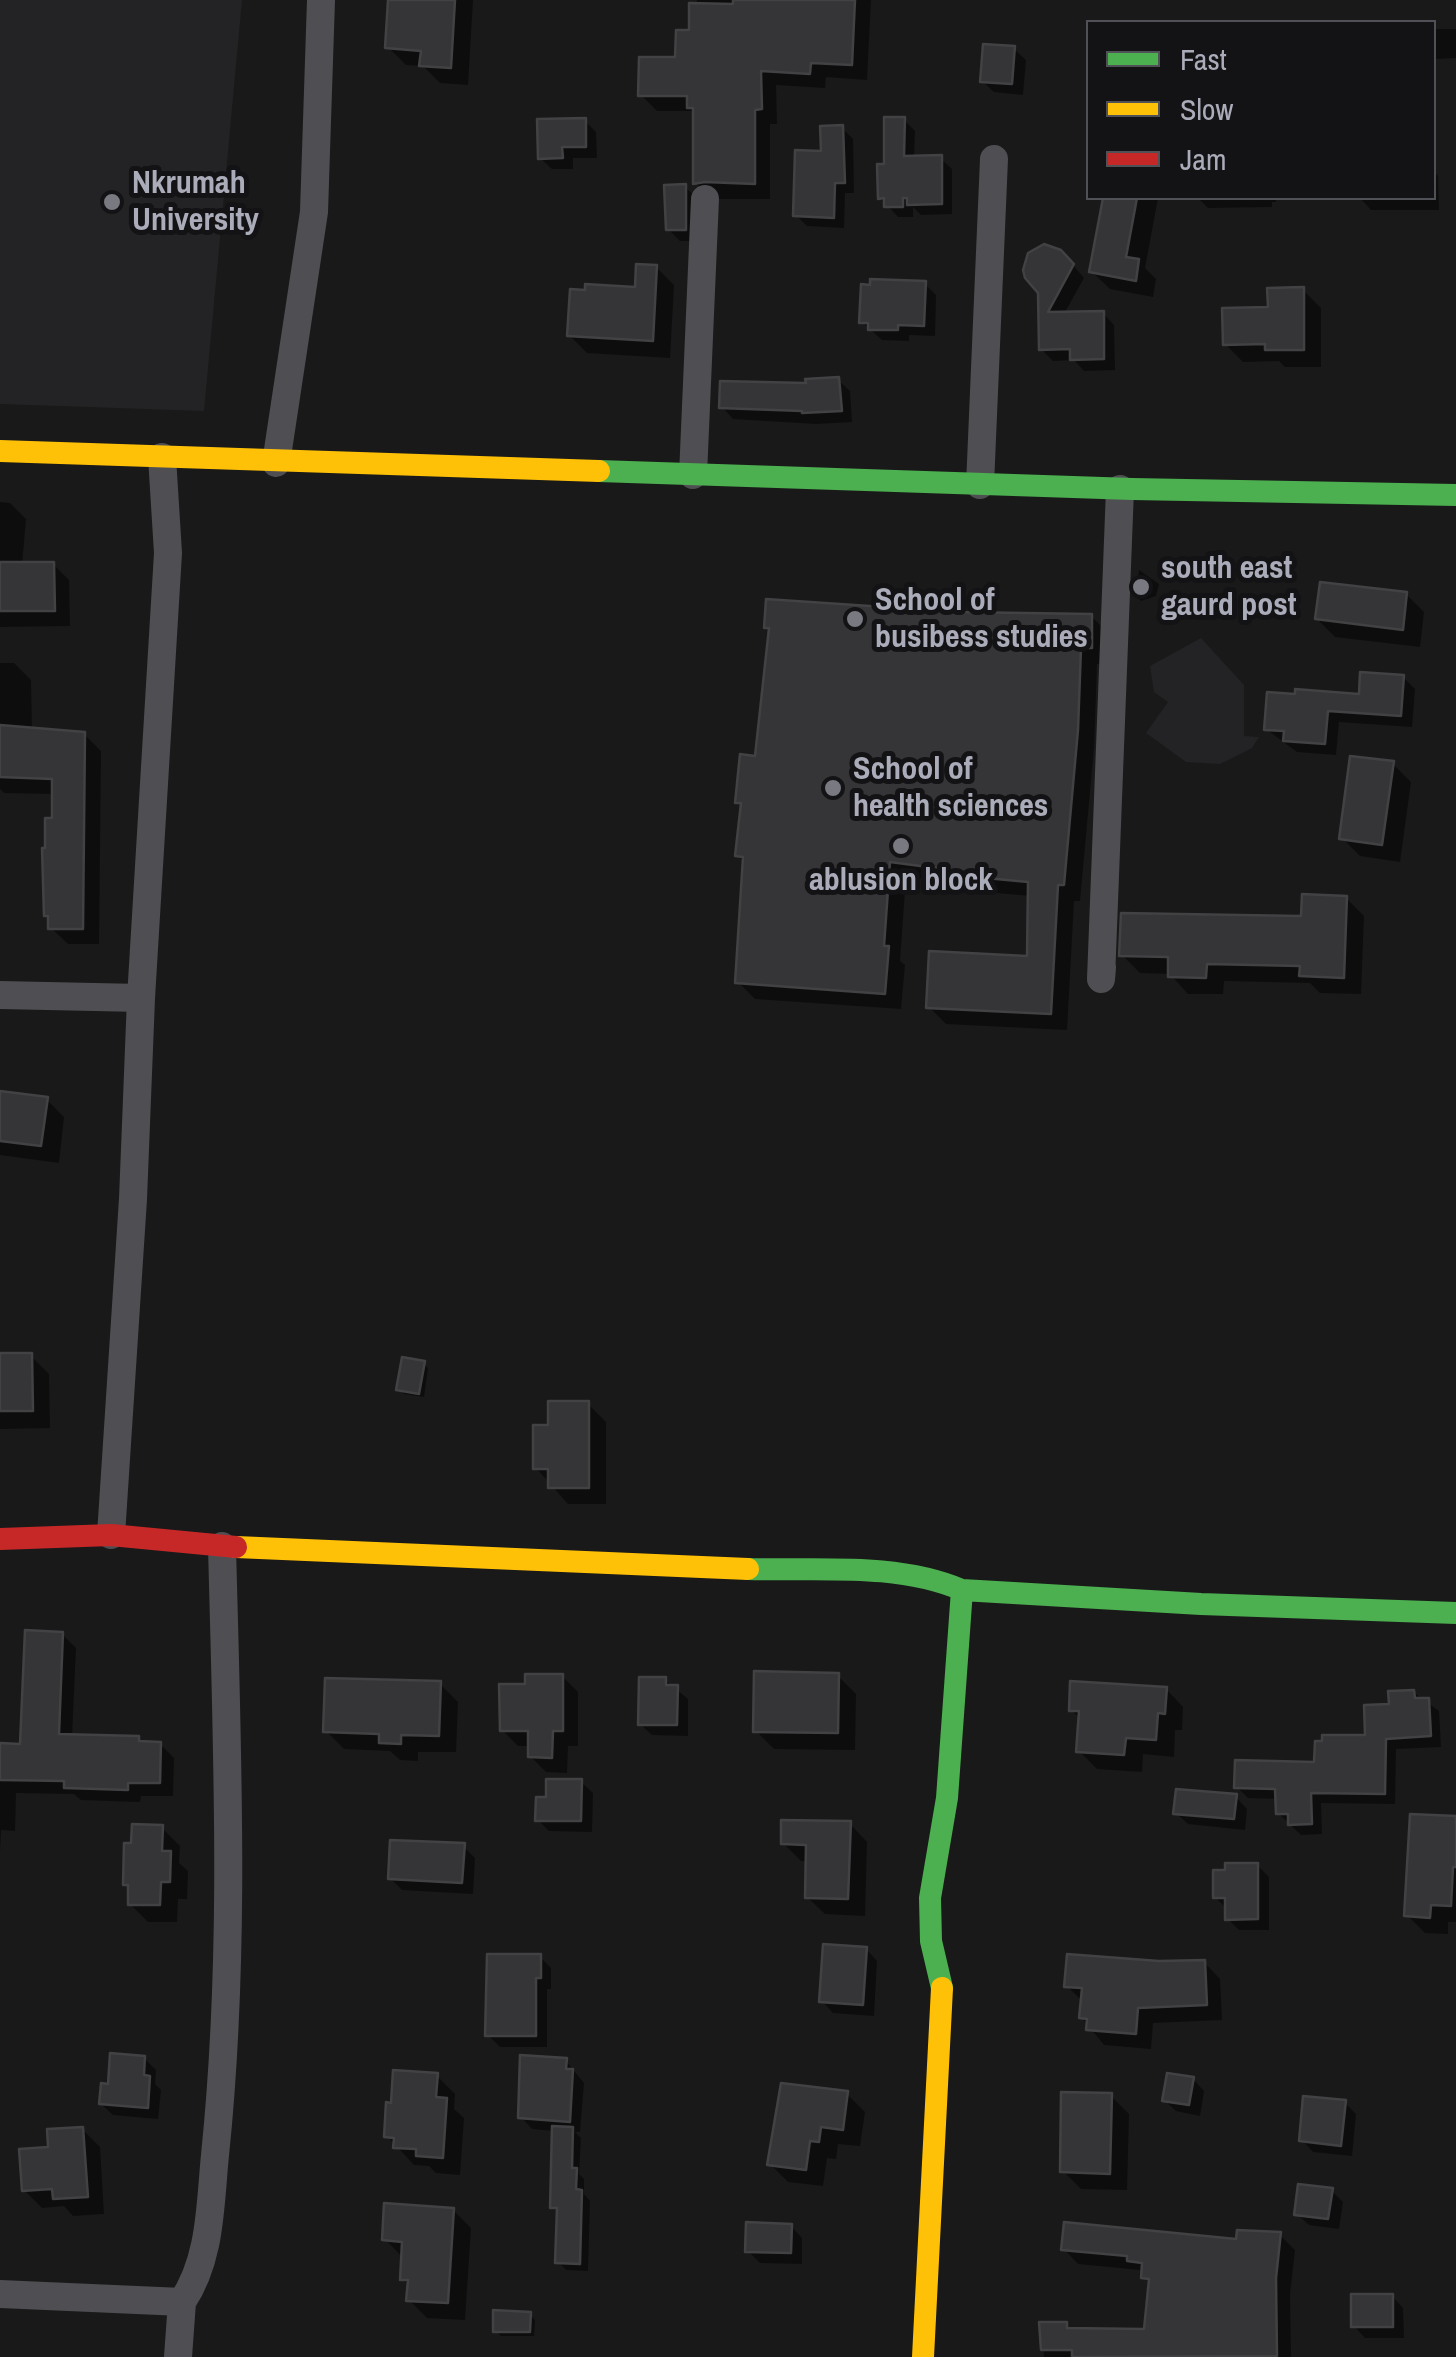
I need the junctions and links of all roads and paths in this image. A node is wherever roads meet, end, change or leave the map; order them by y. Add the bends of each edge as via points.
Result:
1 (321, 0) edge
2 (994, 159) dead end
3 (705, 199) dead end
4 (0, 452) edge
5 (162, 456) junction
6 (276, 463) junction
7 (694, 476) junction
8 (980, 484) junction
9 (1120, 489) junction
10 (1456, 495) edge
11 (1102, 966) dead end
12 (0, 996) edge
13 (141, 998) junction
14 (111, 1535) junction
15 (0, 1539) edge
16 (222, 1546) junction
17 (962, 1590) junction
18 (1456, 1613) edge
19 (0, 2294) edge
20 (182, 2302) junction
21 (178, 2357) edge
22 (923, 2357) edge

1 - 6 street via 314,212
2 - 8 street
3 - 7 street
4 - 5 street
5 - 6 street
5 - 13 street via 168,553
6 - 7 street
7 - 8 street
8 - 9 street
9 - 10 street
9 - 11 street
12 - 13 street
13 - 14 street
14 - 15 street
14 - 16 street
16 - 17 street via 900,1573
16 - 20 street via 229,1844 221,2097 204,2254
17 - 18 street
17 - 22 street via 946,1798 930,1898 943,1992
19 - 20 street
20 - 21 street

